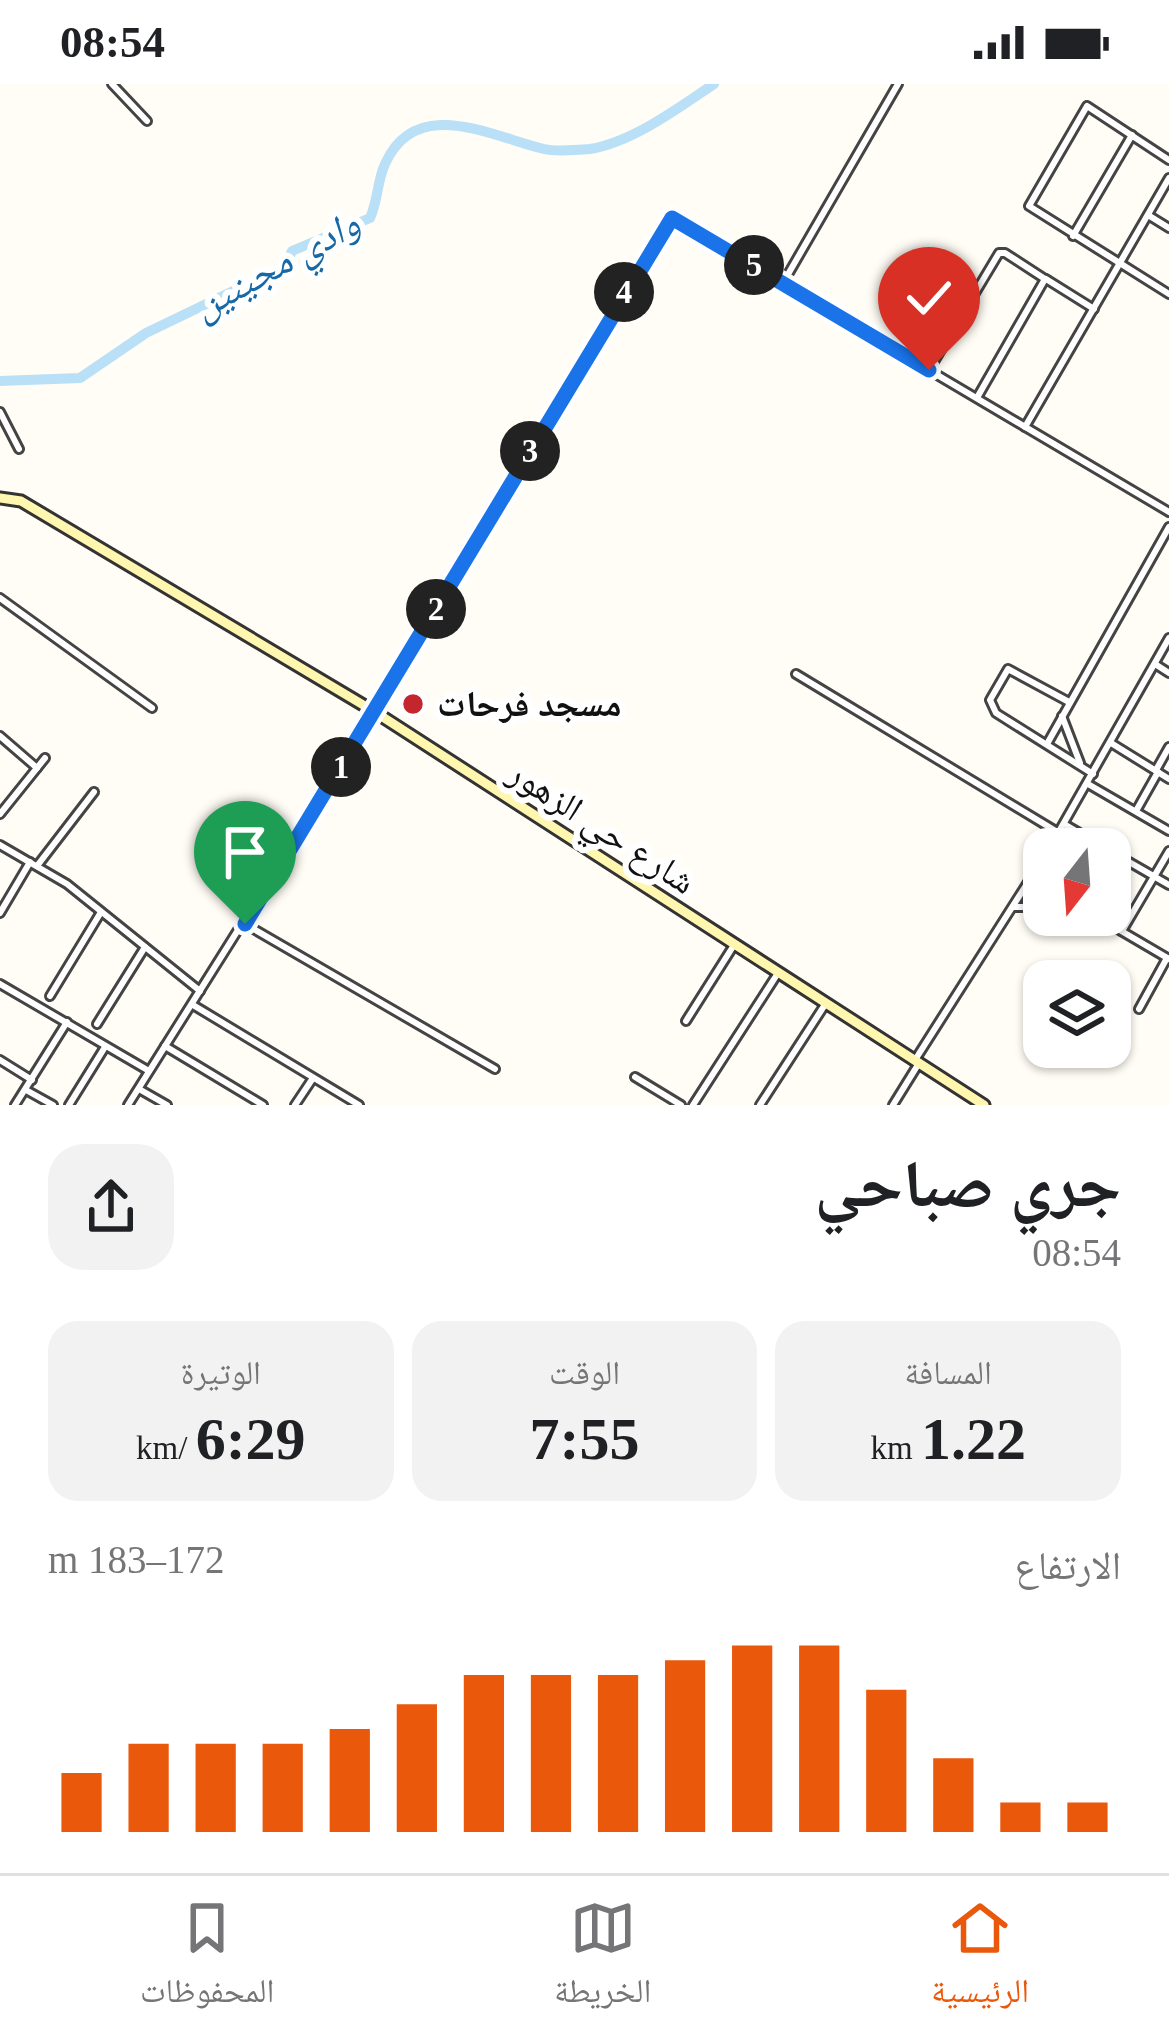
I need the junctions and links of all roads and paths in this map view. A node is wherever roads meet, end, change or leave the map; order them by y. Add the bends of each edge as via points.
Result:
1 (112, 84) edge
2 (898, 84) edge
3 (147, 122) dead end
4 (1132, 135) junction
5 (1169, 160) edge
6 (1169, 178) edge
7 (1148, 215) junction
8 (1169, 228) edge
9 (1073, 236) junction
10 (1119, 265) junction
11 (1046, 279) junction
12 (783, 283) junction
13 (1169, 295) edge
14 (1094, 309) junction
15 (929, 370) junction
16 (977, 398) junction
17 (0, 412) edge
18 (1024, 427) junction
19 (19, 449) dead end
20 (0, 498) edge
21 (1169, 512) edge
22 (1169, 526) edge
23 (0, 598) edge
24 (1169, 638) edge
25 (1155, 664) junction
26 (1169, 673) edge
27 (796, 674) dead end
28 (1069, 702) junction
29 (152, 708) dead end
30 (375, 712) junction
31 (1062, 716) junction
32 (0, 736) edge
33 (1110, 743) junction
34 (1047, 744) junction
35 (1169, 747) edge
36 (45, 758) dead end
37 (1082, 766) junction
38 (37, 768) junction
39 (1157, 771) junction
40 (1093, 774) junction
41 (1169, 779) edge
42 (1088, 784) junction
43 (94, 792) dead end
44 (0, 796) edge
45 (9, 803) junction
46 (1136, 811) junction
47 (0, 814) edge
48 (1062, 828) joint
49 (1169, 832) edge
50 (0, 845) edge
51 (1169, 851) edge
52 (1131, 863) edge
53 (34, 864) junction
54 (1154, 876) junction
55 (1169, 885) edge
56 (1023, 891) edge
57 (3, 900) edge
58 (1013, 907) junction
59 (1023, 907) edge
60 (102, 912) junction
61 (0, 913) edge
62 (1131, 916) edge
63 (245, 924) junction
64 (1130, 936) edge
65 (734, 945) junction
66 (145, 946) junction
67 (1168, 959) edge
68 (778, 973) junction
69 (0, 984) edge
70 (200, 991) junction
71 (50, 996) dead end
72 (826, 1003) junction
73 (192, 1004) junction
74 (1139, 1009) dead end
75 (686, 1021) dead end
76 (67, 1022) junction
77 (97, 1024) dead end
78 (106, 1046) junction
79 (165, 1046) junction
80 (0, 1060) edge
81 (917, 1062) junction
82 (495, 1070) dead end
83 (149, 1071) junction
84 (635, 1077) dead end
85 (313, 1078) junction
86 (32, 1080) junction
87 (139, 1088) junction
88 (26, 1090) junction
89 (976, 1103) edge
90 (15, 1105) edge
91 (52, 1105) edge
92 (69, 1105) edge
93 (128, 1105) edge
94 (167, 1105) edge
95 (263, 1105) edge
96 (295, 1105) edge
97 (359, 1105) edge
98 (681, 1105) edge
99 (693, 1105) edge
100 (760, 1105) edge
101 (892, 1105) edge

1 - 3 street
2 - 12 street
4 - 5 street
4 - 9 street
4 - 9 street via 1090,106 1083,110 1029,206
6 - 7 street
7 - 8 street
7 - 10 street
9 - 10 street
10 - 13 street
10 - 14 street
11 - 14 street
11 - 15 street via 1000,252
11 - 16 street
12 - 15 street
12 - 30 street via 672,218
14 - 18 street
15 - 16 street
16 - 18 street
17 - 19 street
18 - 21 street
20 - 30 street, شارع حي الزهور via 36,510
22 - 28 street
23 - 29 street
24 - 25 street
25 - 26 street
25 - 33 street
27 - 48 street
28 - 31 street
28 - 34 street via 1004,670 992,709
30 - 63 street
30 - 65 street, شارع حي الزهور
31 - 34 street
31 - 37 street
32 - 38 street
33 - 39 street
33 - 40 street
34 - 37 street
35 - 39 street
36 - 38 street
37 - 40 street
38 - 45 street
39 - 41 street
39 - 46 street
40 - 42 street
42 - 46 street
42 - 48 street
43 - 53 street
44 - 45 street
45 - 47 street
46 - 49 street
50 - 53 street
51 - 54 street
52 - 54 street
53 - 57 street
53 - 60 street
54 - 55 street
54 - 62 street
56 - 58 street
57 - 61 street
58 - 59 street
58 - 81 street
60 - 66 street
60 - 71 street
63 - 70 street
63 - 82 street
64 - 67 street
65 - 68 street, شارع حي الزهور
65 - 75 street
66 - 70 street
66 - 77 street
67 - 74 street
68 - 72 street, شارع حي الزهور
68 - 99 street
69 - 76 street
70 - 73 street
72 - 81 street, شارع حي الزهور
72 - 100 street
73 - 79 street
73 - 85 street
76 - 78 street
76 - 86 street
78 - 83 street
78 - 92 street
79 - 83 street
79 - 95 street
80 - 86 street
81 - 89 street, شارع حي الزهور
81 - 101 street
83 - 87 street
84 - 98 street
85 - 96 street
85 - 97 street
86 - 88 street
87 - 93 street
87 - 94 street
88 - 90 street
88 - 91 street

